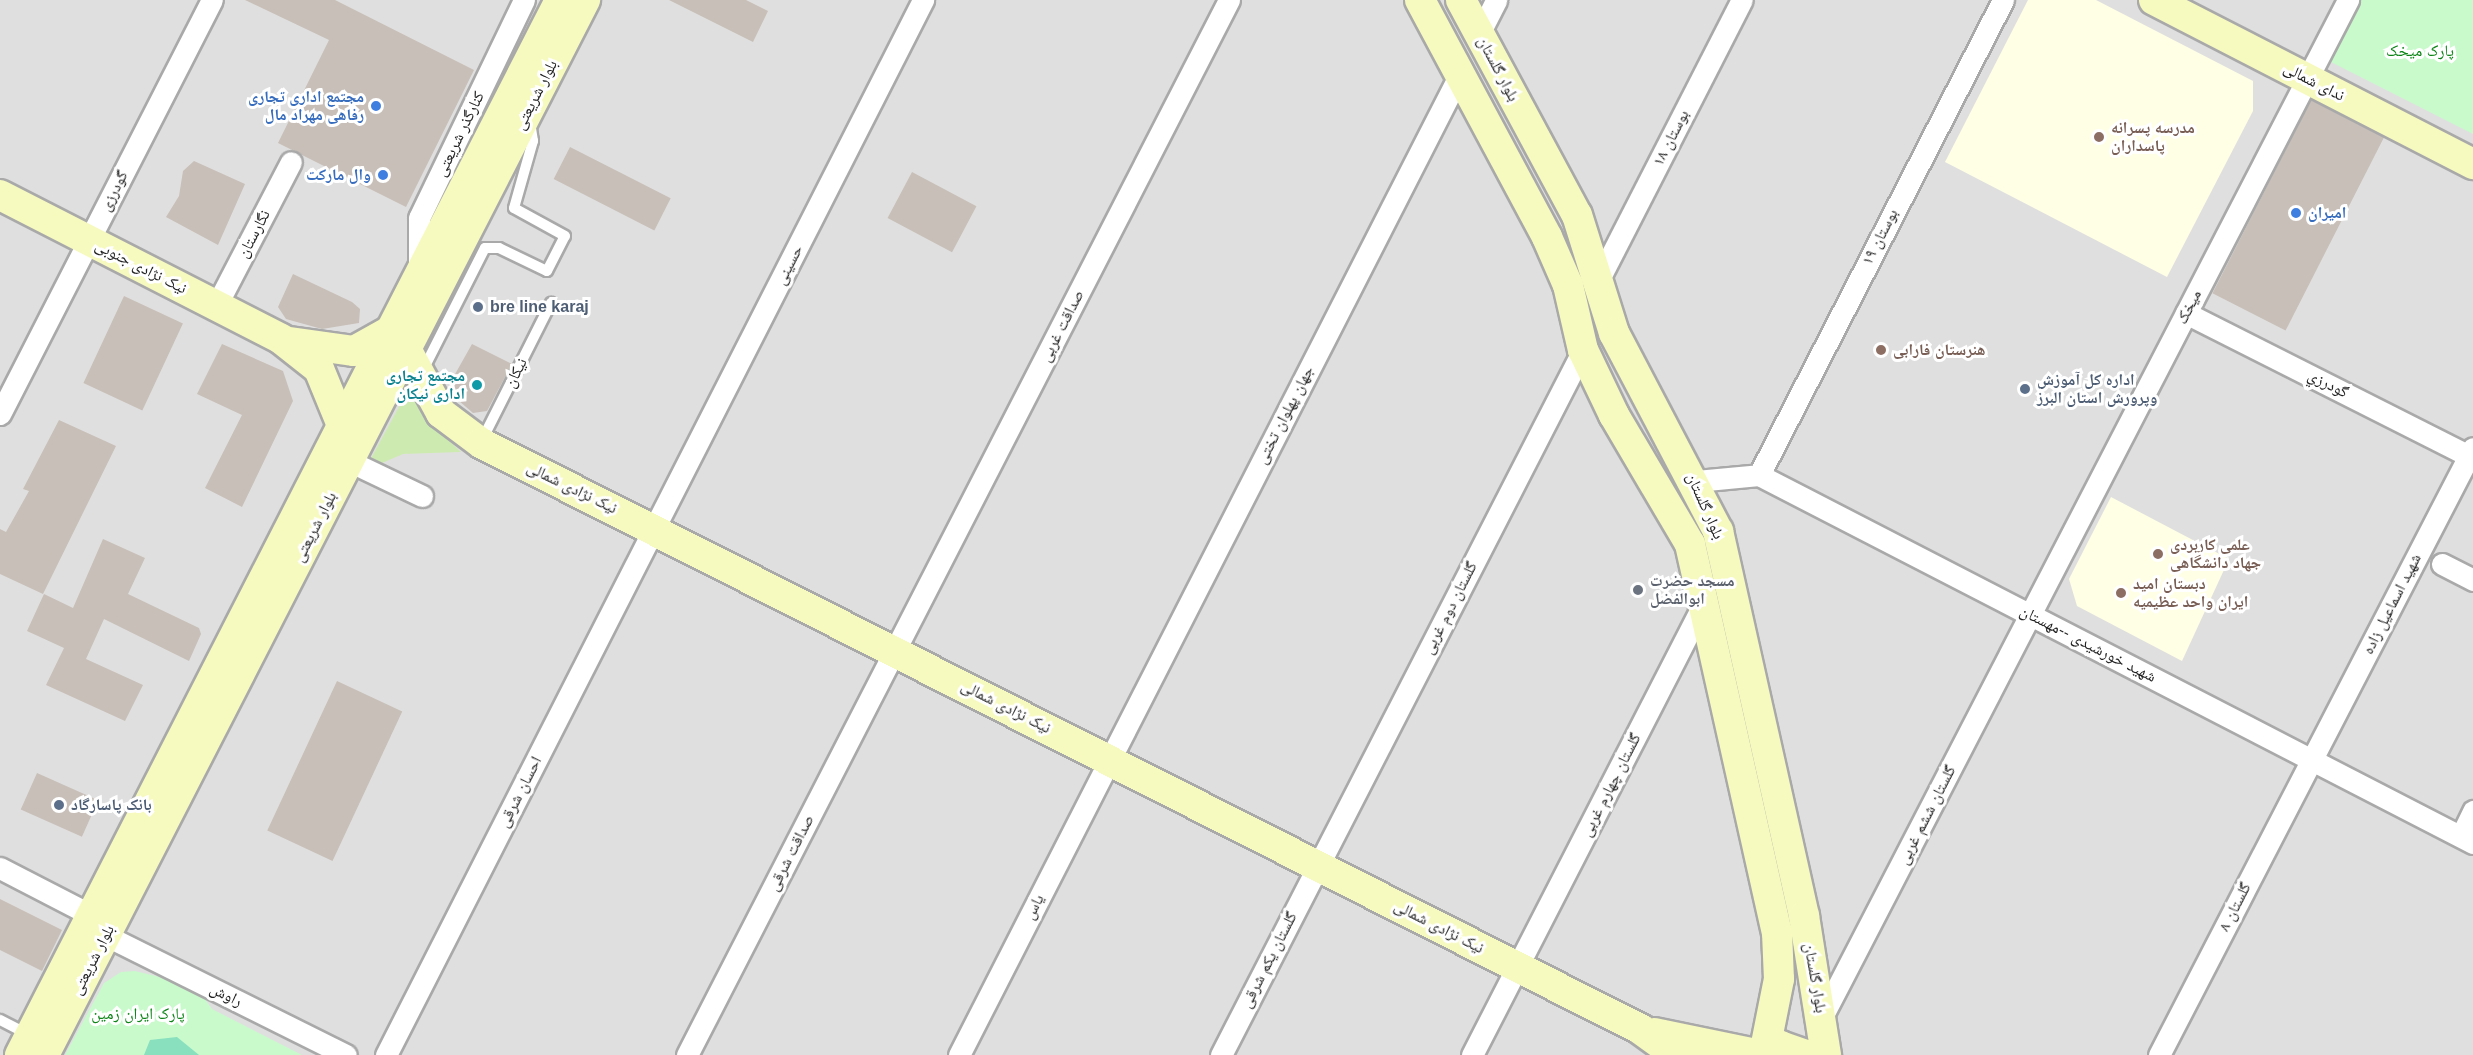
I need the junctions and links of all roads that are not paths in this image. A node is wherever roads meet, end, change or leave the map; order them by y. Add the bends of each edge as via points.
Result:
1 (212, 0) edge
2 (524, 0) edge
3 (560, 0) edge
4 (585, 0) edge
5 (923, 0) edge
6 (1229, 0) edge
7 (1420, 0) edge
8 (1461, 0) edge
9 (1496, 0) edge
10 (1742, 0) edge
11 (2002, 0) edge
12 (2154, 0) edge
13 (2348, 0) edge
14 (1479, 34) junction
15 (1461, 70) junction
16 (2308, 79) junction
17 (529, 110) junction
18 (291, 162) dead end
19 (2473, 164) edge
20 (0, 195) edge
21 (88, 240) junction
22 (419, 275) junction
23 (1600, 277) junction
24 (551, 303) dead end
25 (216, 306) junction
26 (2186, 313) junction
27 (281, 339) junction
28 (398, 340) junction
29 (1583, 350) junction
30 (420, 377) junction
31 (0, 414) edge
32 (342, 425) junction
33 (481, 443) junction
34 (2471, 452) edge
35 (349, 461) junction
36 (1759, 475) junction
37 (1696, 481) junction
38 (422, 496) dead end
39 (654, 529) junction
40 (2442, 564) dead end
41 (2473, 580) edge
42 (1704, 603) junction
43 (2030, 615) junction
44 (895, 651) junction
45 (1109, 760) junction
46 (2312, 760) junction
47 (2473, 811) edge
48 (2467, 839) edge
49 (1318, 866) junction
50 (0, 868) edge
51 (98, 925) junction
52 (1518, 967) junction
53 (1815, 973) junction
54 (1779, 979) junction
55 (1823, 1015) junction
56 (0, 1020) edge
57 (1640, 1029) junction
58 (31, 1048) edge
59 (1759, 1052) edge
60 (346, 1055) edge
61 (386, 1055) edge
62 (687, 1055) edge
63 (959, 1055) edge
64 (1221, 1055) edge
65 (1472, 1055) edge
66 (1676, 1055) edge
67 (1806, 1055) edge
68 (1826, 1055) edge
69 (2159, 1055) edge

1 - 21 street, گودرزی
2 - 22 street, کنارگذر شریعتی via 419,218
3 - 22 main road, بلوار شریعتی
4 - 17 main road, بلوار شریعتی
5 - 39 street, حسینی
6 - 44 street, صداقت غربی
7 - 15 main road, بلوار گلستان
8 - 14 main road, بلوار گلستان
9 - 14 street
10 - 23 street, بوستان ۱۸
11 - 36 street, بوستان ۱۹
12 - 16 main road, ندای شمالی
13 - 16 street, میخک
14 - 23 main road, بلوار گلستان via 1577,215
15 - 29 main road, بلوار گلستان via 1568,285
15 - 45 street, جهان پهلوان تختی
16 - 19 main road, ندای شمالی
16 - 26 street, میخک
17 - 28 main road, بلوار شریعتی
17 - 30 lane via 533,141 514,208 565,236 547,271 499,248 485,248
18 - 25 street, نگارستان
20 - 21 main road, نیک نژادی جنوبی
21 - 25 main road, نیک نژادی جنوبی
21 - 31 street, گودرزی
22 - 28 main road, بلوار شریعتی
23 - 37 main road, بلوار گلستان via 1614,333 1642,394
24 - 33 lane, نیکان
25 - 27 main road, نیک نژادی جنوبی
26 - 34 street, گودرزي
26 - 43 street, میخک
27 - 28 main road via 354,351
27 - 32 main road via 319,369
28 - 30 main road, نیک نژادی شمالی
28 - 32 main road, بلوار شریعتی
28 - 35 main road, بلوار شریعتی
29 - 42 main road, بلوار گلستان via 1690,544
29 - 49 street, گلستان دوم غربی
30 - 33 main road, نیک نژادی شمالی via 441,413
32 - 51 main road, بلوار شریعتی
33 - 39 main road, نیک نژادی شمالی
34 - 46 street, شهید اسماعیل زاده
35 - 38 street
35 - 51 main road, بلوار شریعتی
36 - 37 street
36 - 43 street, شهید خورشیدی --مهستان
37 - 53 main road, بلوار گلستان via 1732,583
39 - 44 main road, نیک نژادی شمالی
39 - 61 street, احسان شرقی
40 - 41 street
42 - 52 street, گلستان چهارم غربی
42 - 54 main road, بلوار گلستان via 1777,932
43 - 46 street, شهید خورشیدی --مهستان
43 - 55 street, گلستان ششم غربی
44 - 45 main road, نیک نژادی شمالی
44 - 62 street, صداقت شرقی
45 - 49 main road, نیک نژادی شمالی
45 - 63 street, یاس
46 - 48 street, شهید خورشیدی --مهستان
46 - 69 street, گلستان ۸
47 - 48 street
49 - 52 main road, نیک نژادی شمالی
49 - 64 street, گلستان یکم شرقی
50 - 51 street, راوش
51 - 58 main road, بلوار شریعتی
51 - 60 street, راوش
52 - 57 main road, نیک نژادی شمالی
52 - 65 street, گلستان چهارم غربی
53 - 54 main road via 1804,988 1794,990
53 - 55 main road, بلوار گلستان
54 - 59 main road, بلوار گلستان
55 - 68 main road, بلوار گلستان
56 - 58 lane
57 - 59 main road
57 - 66 main road
59 - 67 main road via 1780,1046

